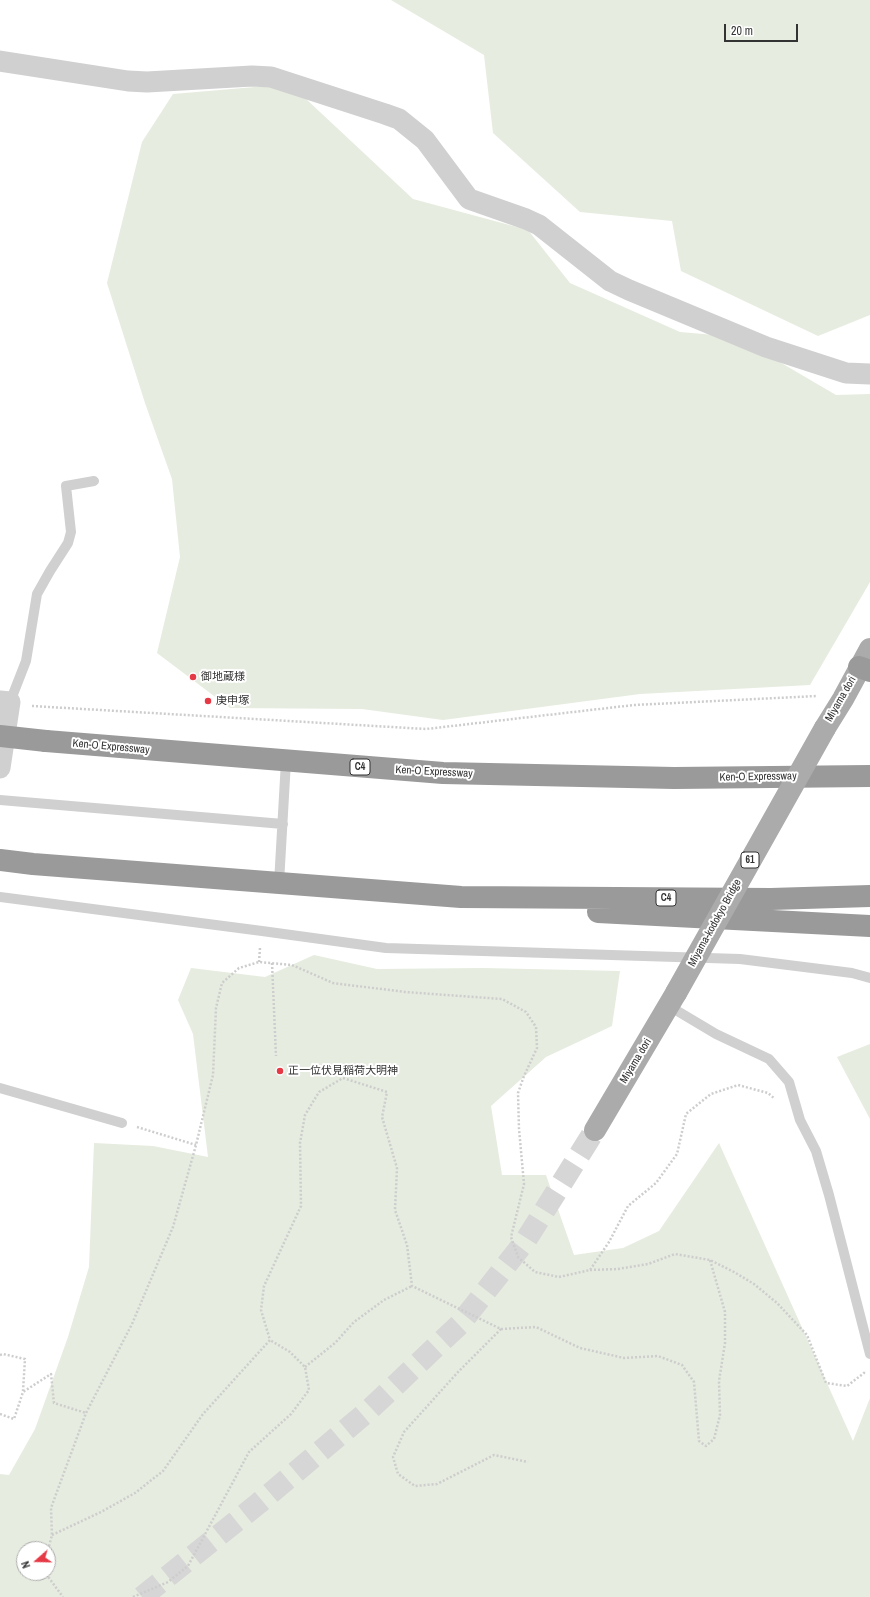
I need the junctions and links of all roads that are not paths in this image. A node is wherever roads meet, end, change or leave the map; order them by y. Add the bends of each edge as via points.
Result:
1 (0, 61) edge
2 (870, 374) edge
3 (94, 481) dead end
4 (866, 663) edge
5 (5, 701) edge
6 (825, 728) joint
7 (0, 736) edge
8 (286, 761) junction
9 (870, 761) edge
10 (0, 768) edge
11 (870, 776) edge
12 (674, 778) junction
13 (0, 800) edge
14 (284, 824) junction
15 (0, 860) edge
16 (279, 883) junction
17 (870, 896) edge
18 (0, 897) edge
19 (462, 897) junction
20 (870, 926) edge
21 (870, 978) edge
22 (673, 999) junction
23 (0, 1088) edge
24 (122, 1123) road end
25 (595, 1130) tunnel mouth
26 (869, 1352) edge

1 - 2 street via 147,82 271,77 399,119 425,140 469,199 539,225 610,281 766,347 846,373
3 - 5 lane via 66,486 71,532 68,543 38,594 26,661
4 - 6 main road, Miyama dori / 61
5 - 10 street
6 - 22 main road, Miyama-kodokyo Bridge / 61, bridge
7 - 8 highway, Ken-O Expressway / C4, bridge
8 - 12 highway, Ken-O Expressway / C4 via 443,773
8 - 14 lane
9 - 12 highway
11 - 12 highway, Ken-O Expressway / C4
13 - 14 lane
14 - 16 lane
15 - 16 highway, C4
16 - 19 highway, C4
17 - 19 highway, C4 via 771,899
18 - 21 lane via 386,948 740,959 852,973
19 - 20 highway via 558,910
22 - 25 main road, Miyama dori / 61
22 - 26 lane via 716,1034 769,1059 789,1082 800,1120 816,1151
23 - 24 lane

